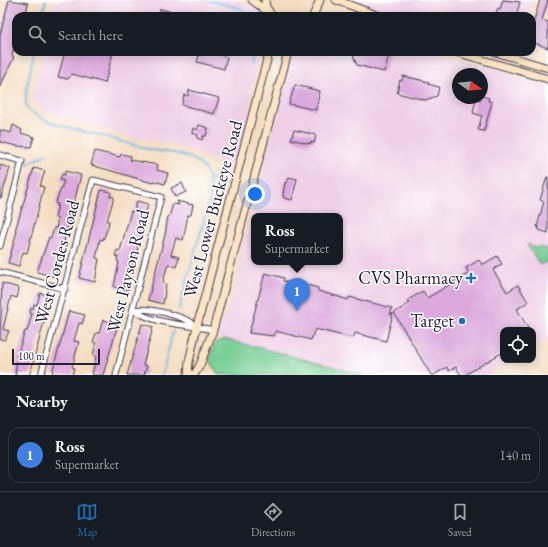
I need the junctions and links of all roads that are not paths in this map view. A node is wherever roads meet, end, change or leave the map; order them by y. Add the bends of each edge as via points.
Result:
1 (252, 0) edge
2 (265, 0) edge
3 (320, 0) edge
4 (336, 0) edge
5 (266, 12) edge
6 (269, 12) edge
7 (315, 12) edge
8 (368, 12) edge
9 (268, 56) edge
10 (287, 56) edge
11 (470, 56) edge
12 (508, 56) edge
13 (548, 68) edge
14 (548, 79) edge
15 (0, 155) edge
16 (161, 197) joint
17 (0, 246) edge
18 (0, 272) edge
19 (65, 289) junction
20 (133, 310) junction
21 (197, 326) junction
22 (213, 330) junction
23 (41, 375) edge
24 (116, 375) edge
25 (188, 375) edge
26 (194, 375) edge

1 - 5 main road
2 - 6 main road
3 - 7 main road
4 - 8 main road
9 - 21 main road, West Lower Buckeye Road
10 - 22 main road, West Lower Buckeye Road
11 - 14 main road
12 - 13 main road
15 - 17 street via 22,161
16 - 19 street, West Cordes Road via 93,180
16 - 20 street, West Payson Road
18 - 19 street
19 - 23 street, West Cordes Road
20 - 21 street via 149,317 189,327
20 - 24 street, West Payson Road
21 - 22 street
21 - 25 main road, West Lower Buckeye Road
22 - 26 main road, West Lower Buckeye Road

